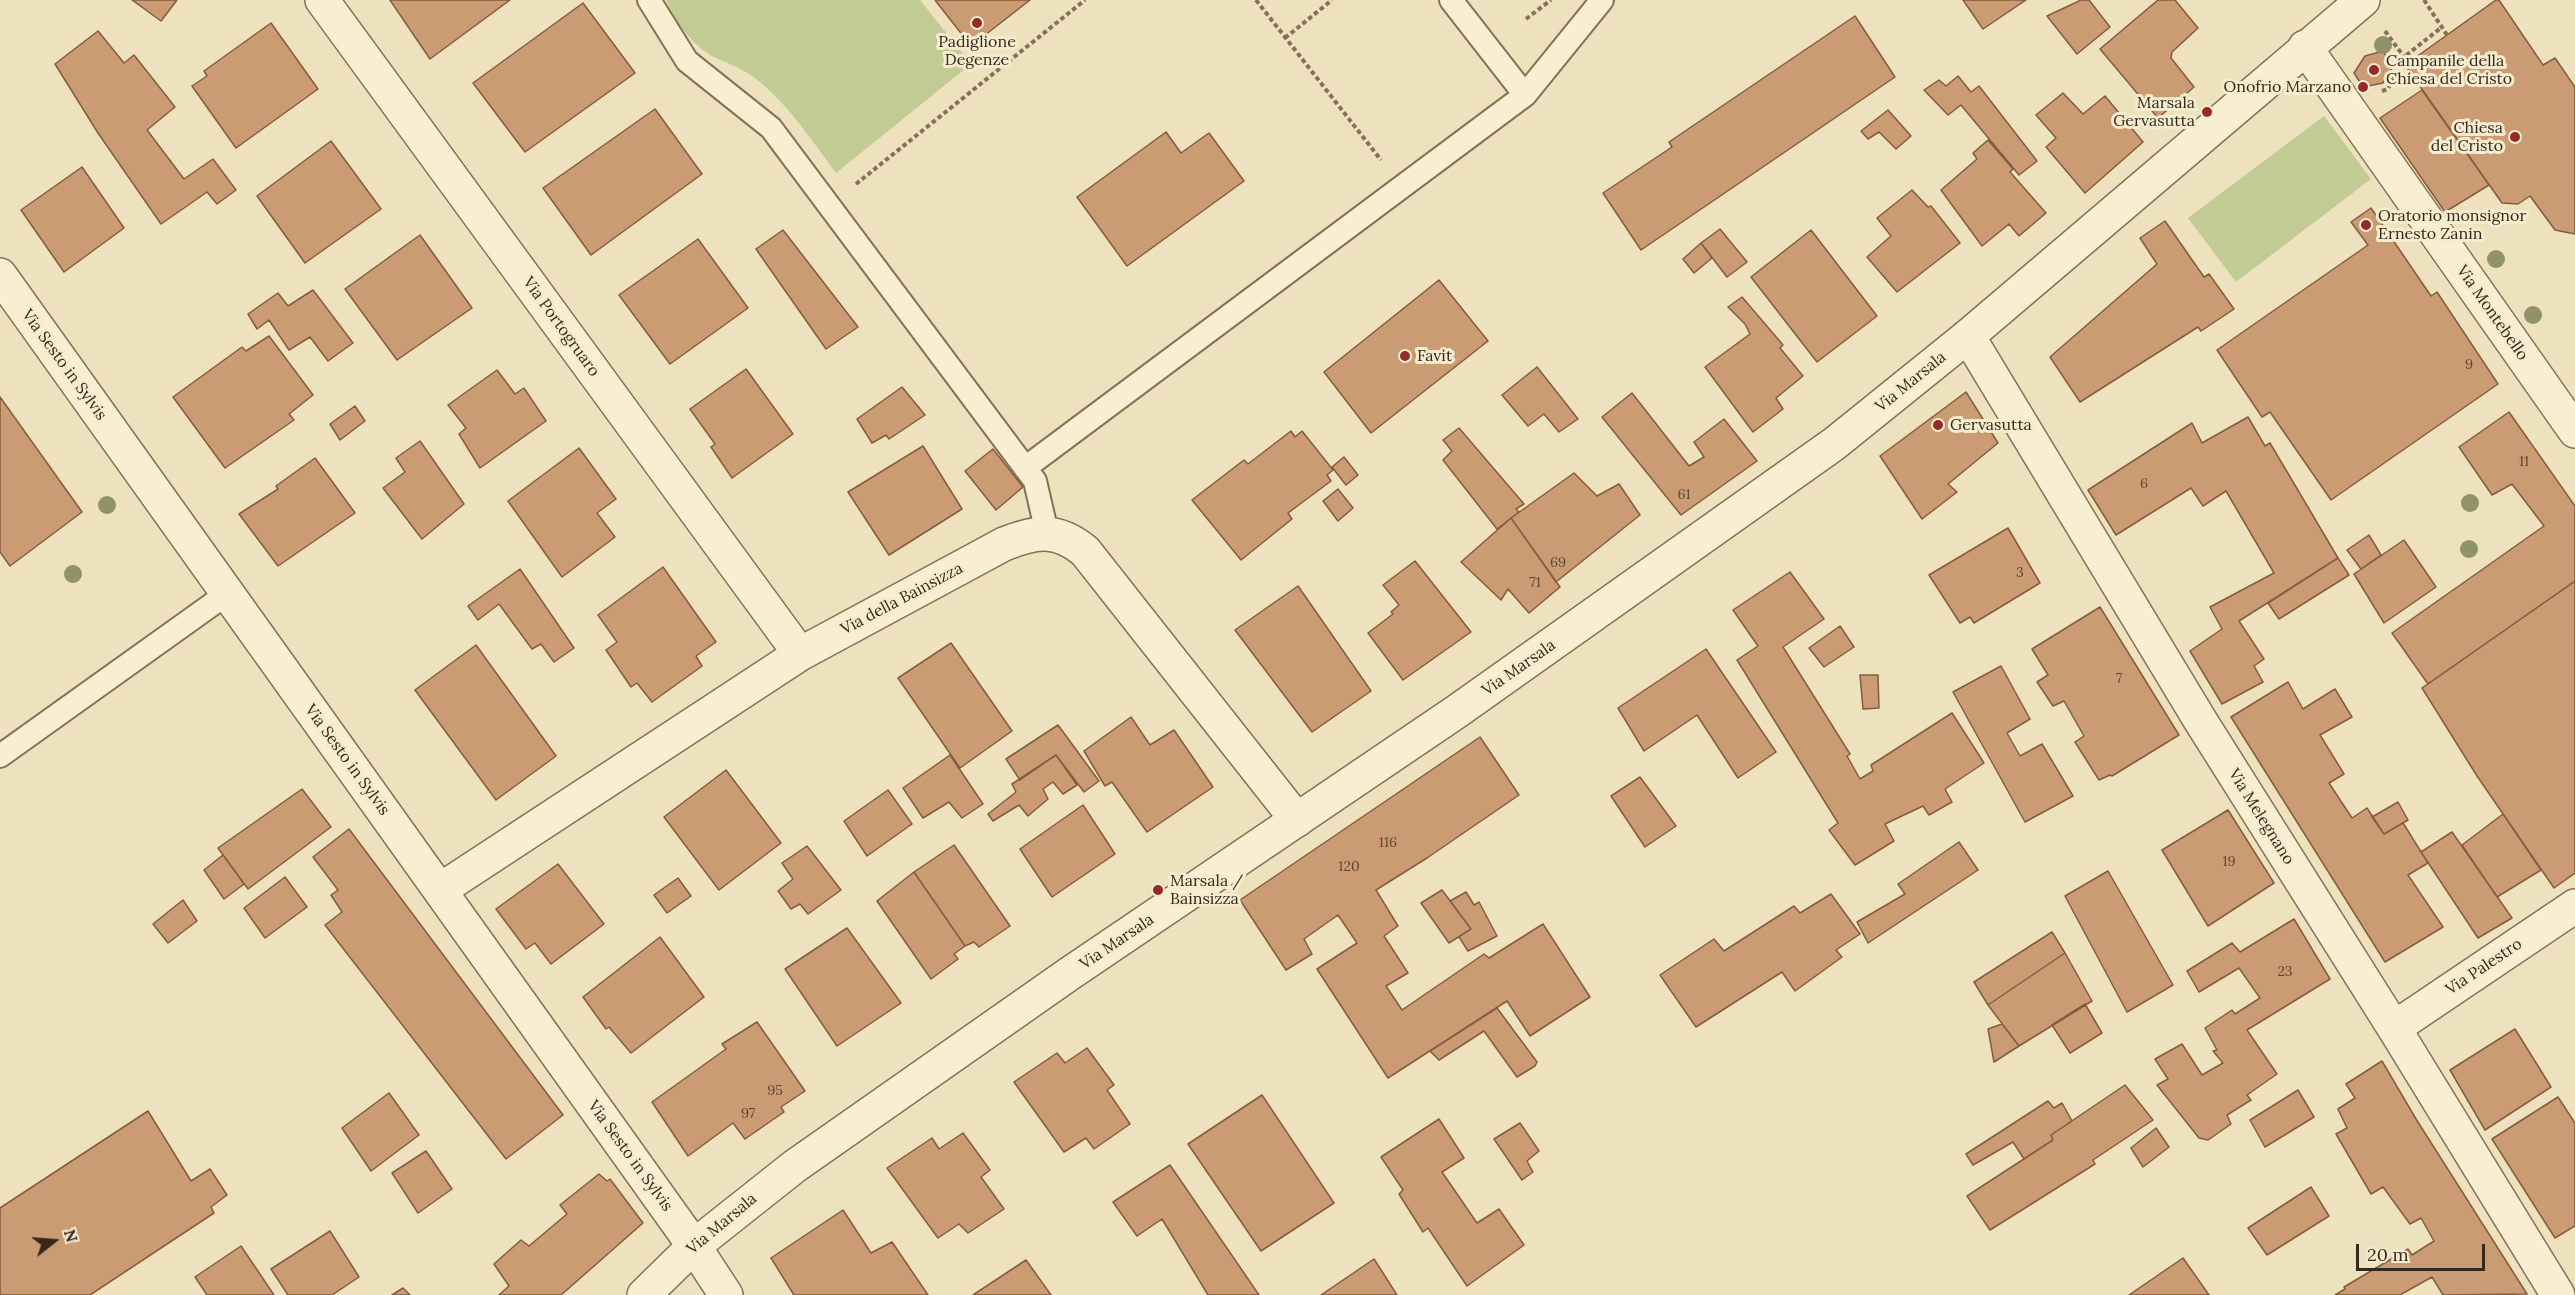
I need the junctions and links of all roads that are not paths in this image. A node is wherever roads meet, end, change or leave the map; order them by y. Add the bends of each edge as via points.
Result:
1 (322, 0) edge
2 (649, 0) edge
3 (1451, 0) edge
4 (1602, 0) edge
5 (2363, 0) edge
6 (2305, 47) junction
7 (1525, 95) junction
8 (0, 275) edge
9 (1968, 336) junction
10 (2575, 431) edge
11 (1024, 468) junction
12 (1047, 533) junction
13 (228, 593) junction
14 (800, 654) junction
15 (0, 756) edge
16 (1297, 820) junction
17 (440, 890) junction
18 (2575, 906) edge
19 (2394, 1028) junction
20 (694, 1246) junction
21 (644, 1295) edge
22 (726, 1295) edge
23 (2558, 1295) edge

1 - 14 street, Via Portogruaro
2 - 11 lane via 687,61 771,128
3 - 7 lane
4 - 7 lane
5 - 6 street, Via Marsala
6 - 9 street, Via Marsala
6 - 10 street, Via Montebello
7 - 11 lane
8 - 13 street, Via Sesto in Sylvis
9 - 16 street, Via Marsala via 1834,444
9 - 19 street, Via Melegnano via 2200,720
11 - 12 lane via 1035,481
12 - 14 street, Via della Bainsizza via 1004,544
12 - 16 street via 1061,536 1085,551
13 - 15 lane
13 - 17 street, Via Sesto in Sylvis
14 - 17 street, Via della Bainsizza
16 - 20 street, Via Marsala via 805,1159
17 - 20 street, Via Sesto in Sylvis
18 - 19 street, Via Palestro
19 - 23 street, Via Melegnano
20 - 21 street, Via Marsala
20 - 22 street, Via Sesto in Sylvis

